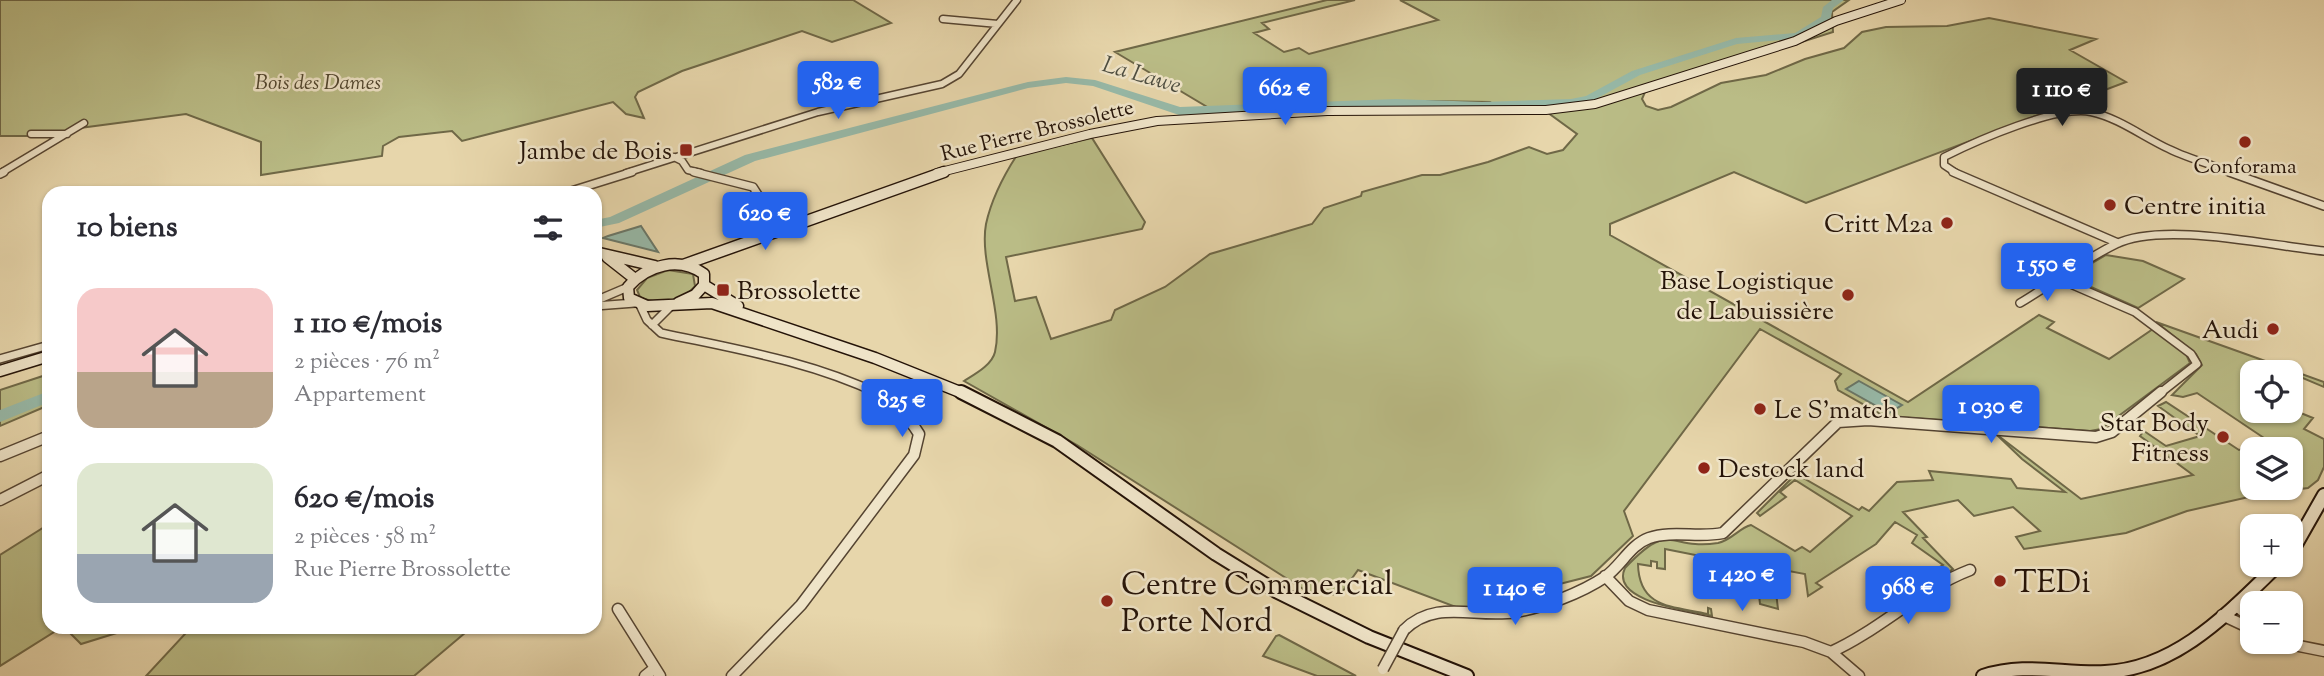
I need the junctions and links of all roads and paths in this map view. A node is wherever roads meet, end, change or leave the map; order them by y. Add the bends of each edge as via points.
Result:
1 (1017, 0) edge
2 (1901, 0) edge
3 (943, 19) dead end
4 (998, 24) junction
5 (84, 122) dead end
6 (31, 134) dead end
7 (67, 134) junction
8 (674, 157) junction
9 (0, 174) edge
10 (586, 186) edge
11 (2324, 206) edge
12 (790, 226) junction
13 (2118, 243) junction
14 (729, 249) junction
15 (2324, 253) edge
16 (602, 254) edge
17 (602, 255) edge
18 (683, 265) junction
19 (662, 267) junction
20 (2059, 279) junction
21 (704, 280) junction
22 (632, 283) junction
23 (602, 300) edge
24 (2020, 303) dead end
25 (602, 304) edge
26 (638, 304) junction
27 (675, 304) junction
28 (756, 316) junction
29 (652, 325) junction
30 (42, 347) edge
31 (42, 358) edge
32 (0, 359) edge
33 (0, 371) edge
34 (42, 439) edge
35 (0, 456) edge
36 (42, 479) edge
37 (2324, 495) edge
38 (0, 500) edge
39 (2303, 532) edge
40 (1970, 570) dead end
41 (1605, 576) junction
42 (2265, 577) edge
43 (2235, 605) junction
44 (618, 609) dead end
45 (2240, 609) edge
46 (2222, 615) junction
47 (2240, 623) edge
48 (2303, 646) edge
49 (2303, 647) edge
50 (2311, 649) junction
51 (2324, 651) edge
52 (1831, 652) junction
53 (1436, 666) junction
54 (1383, 669) dead end
55 (658, 672) edge
56 (2104, 674) edge
57 (1988, 675) edge
58 (645, 676) edge
59 (732, 676) edge
60 (1450, 676) edge
61 (1468, 676) edge
62 (1859, 676) edge

1 - 4 street
2 - 12 street, Rue Pierre Brossolette via 1623,97 1573,107 1326,111 1157,121 972,163
3 - 4 street
4 - 8 street via 960,74 942,84 818,112
5 - 7 street
6 - 7 street
7 - 9 street
8 - 10 street
8 - 12 street via 688,170 753,187 764,204
11 - 13 street via 2170,150 2091,113 2069,111 1978,140 1944,157 1944,165 1955,173
12 - 14 street, Rue Pierre Brossolette
13 - 15 street via 2167,236
13 - 20 street
14 - 18 street, Rue Pierre Brossolette
14 - 21 street, Rue Pierre Brossolette via 711,263
16 - 19 street
17 - 22 street
18 - 19 street
18 - 21 street via 694,267
19 - 22 street
20 - 24 street
20 - 41 street via 2135,312 2191,354 2197,364 2112,432 2096,437 1868,420 1838,422 1723,533 1647,539
21 - 27 street, Rue Pierre Brossolette via 695,295
21 - 28 street
22 - 23 street
22 - 26 street via 629,298
25 - 26 street
26 - 27 street
26 - 29 street
27 - 28 street via 701,301
27 - 29 street
28 - 53 street via 930,378 1032,427 1075,452 1216,554 1310,611
29 - 59 street via 661,333 823,372 880,395 904,412 919,433 914,455 801,605
30 - 32 street
31 - 33 street
34 - 35 street
36 - 38 street
37 - 39 street
40 - 52 street via 1948,578 1862,638
41 - 52 street via 1629,601 1648,611 1804,642
41 - 54 street, bridge via 1518,611 1489,615 1428,612 1414,617
42 - 43 street
43 - 45 street
43 - 46 street
44 - 55 street
46 - 47 street
46 - 56 street via 2172,655 2143,667
48 - 50 street
49 - 50 street
50 - 51 street
52 - 62 street
53 - 60 street
53 - 61 street
55 - 58 street
56 - 57 street via 2013,666

